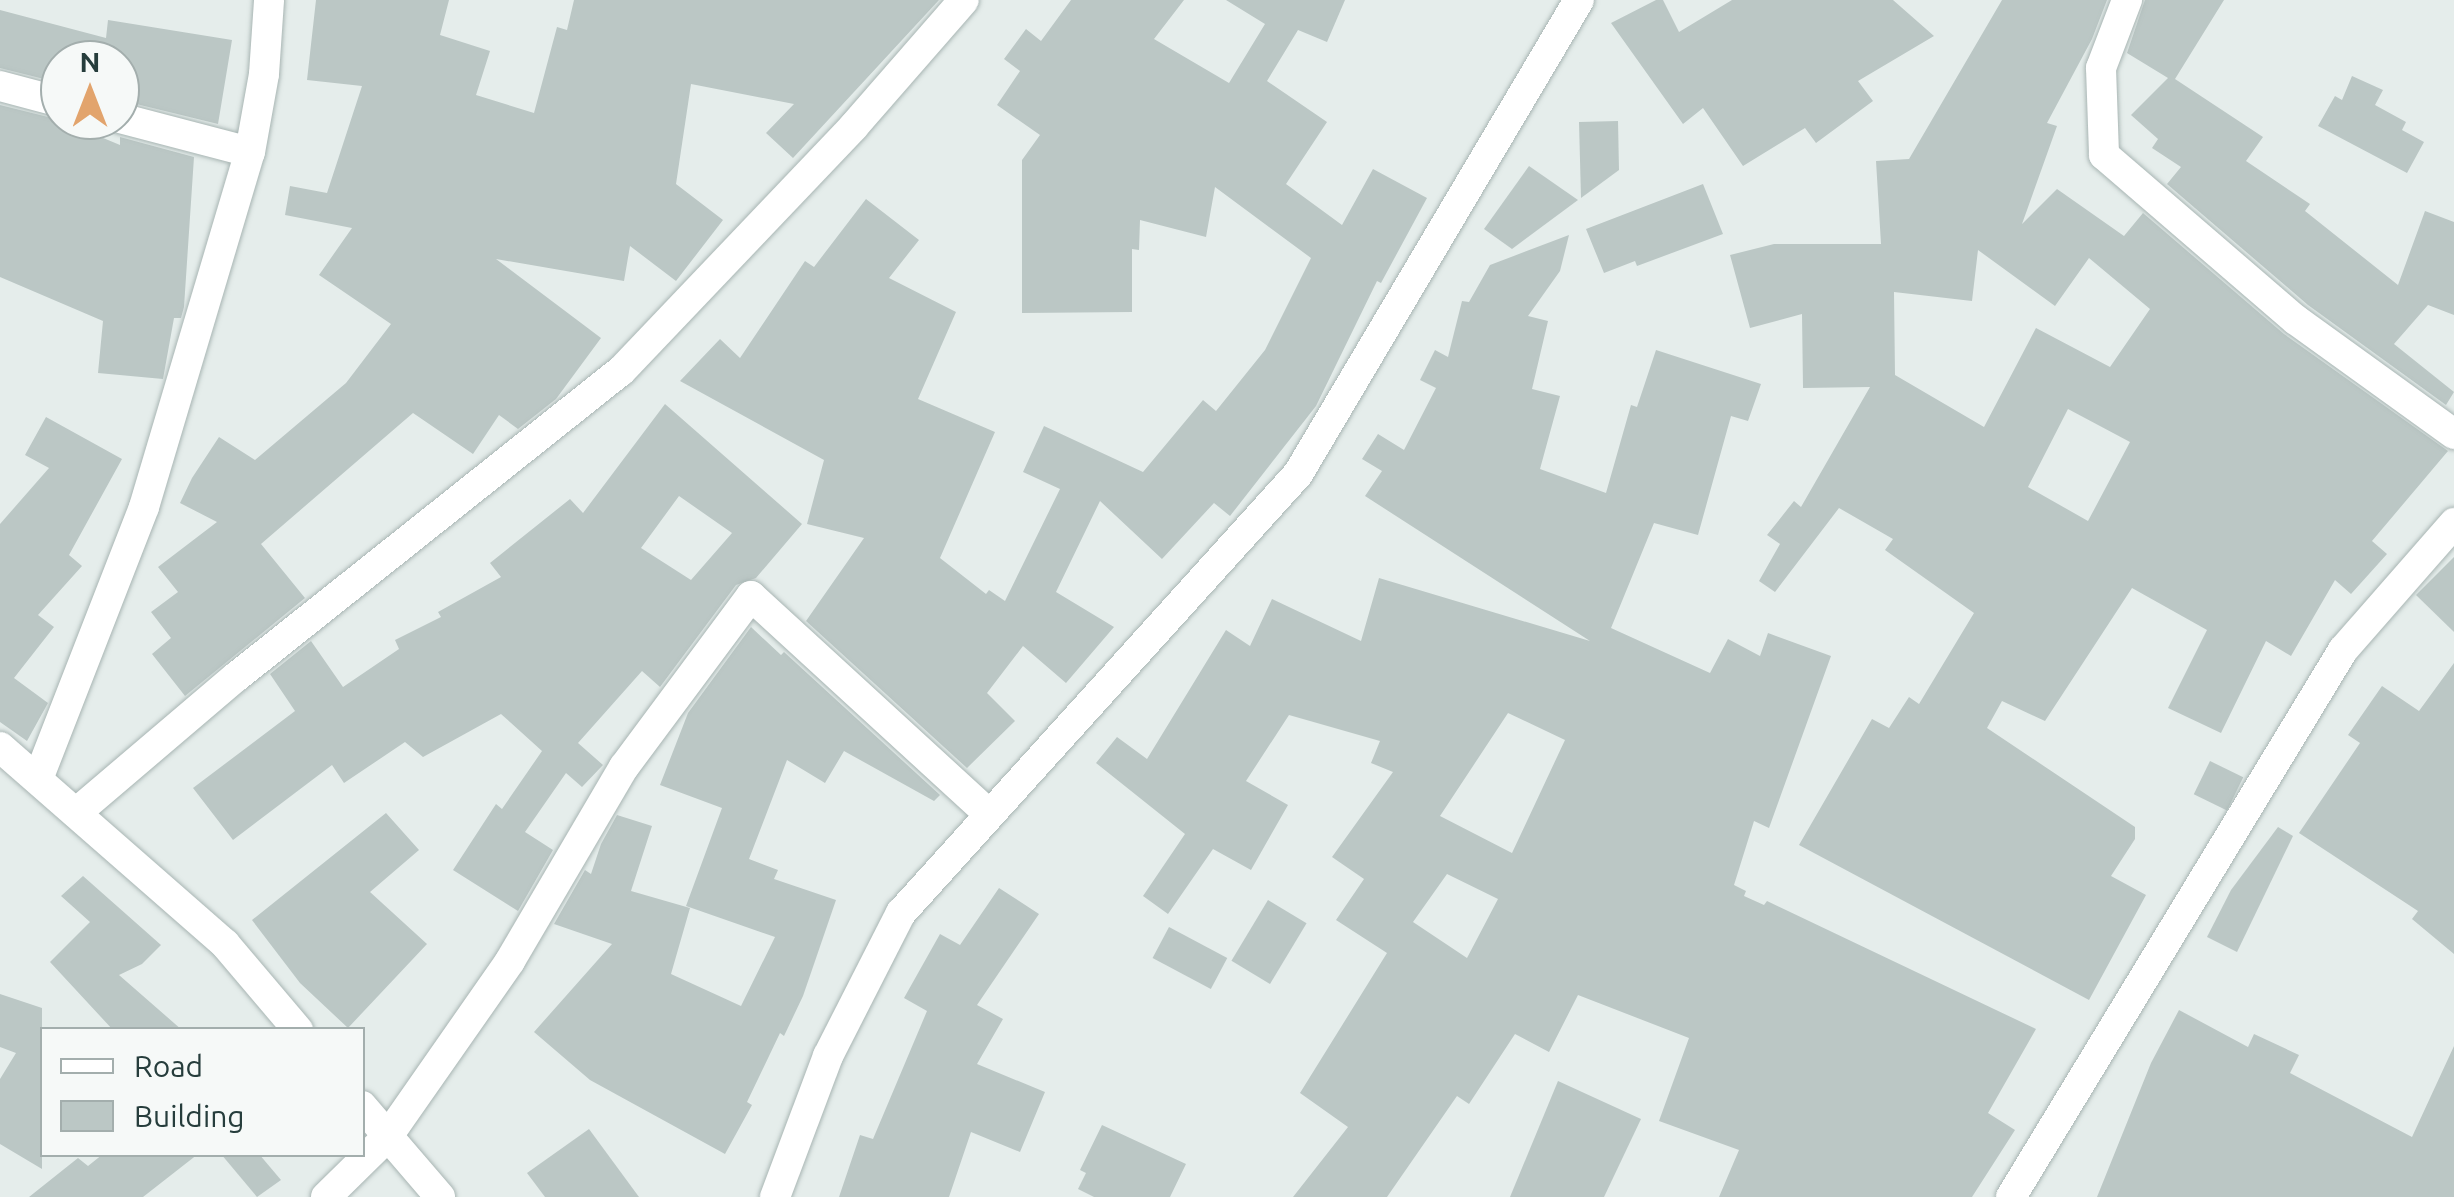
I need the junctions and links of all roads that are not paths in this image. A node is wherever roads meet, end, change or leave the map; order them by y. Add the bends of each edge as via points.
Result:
1 (269, 0) edge
2 (964, 0) edge
3 (1580, 0) edge
4 (2127, 0) edge
5 (0, 86) edge
6 (40, 97) edge
7 (140, 123) edge
8 (250, 152) junction
9 (2454, 434) edge
10 (2454, 524) edge
11 (0, 748) edge
12 (38, 779) junction
13 (76, 813) junction
14 (990, 814) junction
15 (295, 1027) edge
16 (365, 1109) edge
17 (388, 1136) junction
18 (326, 1197) edge
19 (440, 1197) edge
20 (775, 1197) edge
21 (2011, 1197) edge

1 - 8 street
2 - 13 street via 854,126 620,371
3 - 14 street via 1298,474
4 - 9 street via 2101,68 2104,155 2296,320
5 - 6 street
7 - 8 street
8 - 12 street via 144,507
10 - 21 street via 2343,650
11 - 12 street
12 - 13 street
13 - 15 street via 225,944
14 - 17 street via 751,596 624,767 510,962
14 - 20 street via 901,913 828,1056
16 - 17 street
17 - 18 street
17 - 19 street

